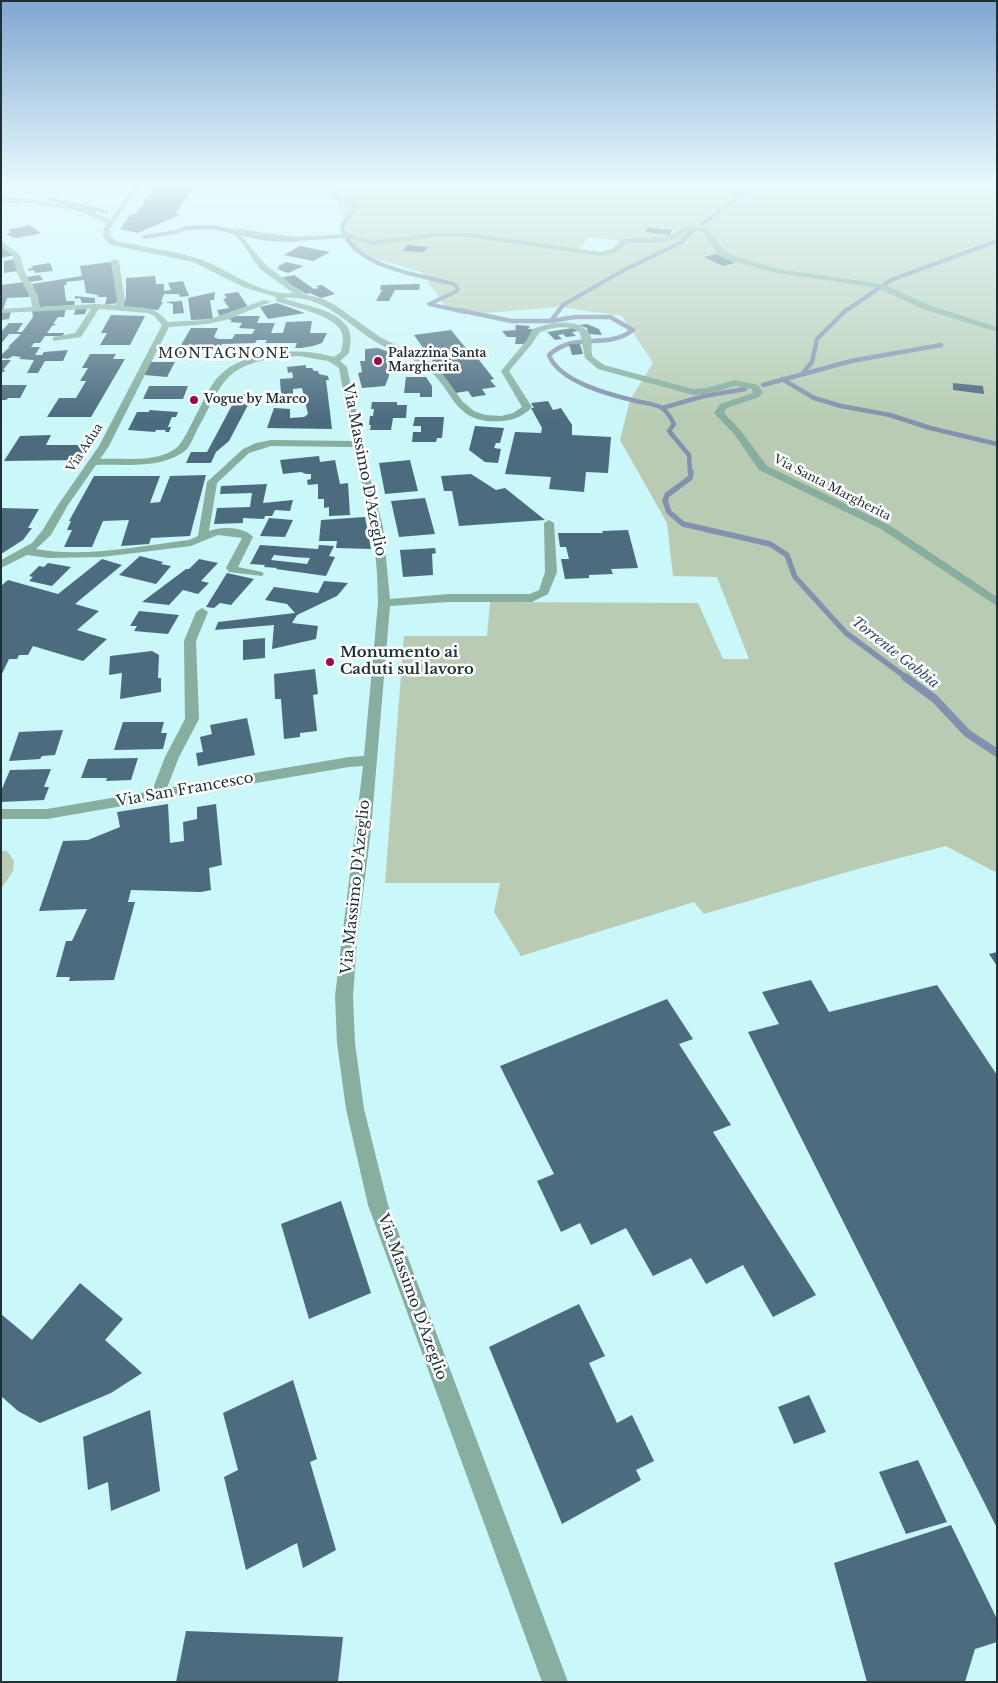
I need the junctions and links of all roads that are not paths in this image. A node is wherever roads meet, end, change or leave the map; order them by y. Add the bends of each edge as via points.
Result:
1 (115, 261) dead end
2 (18, 262) edge
3 (198, 262) edge
4 (258, 262) edge
5 (742, 262) edge
6 (300, 294) junction
7 (280, 296) junction
8 (267, 302) dead end
9 (97, 306) junction
10 (117, 308) junction
11 (36, 309) junction
12 (1, 311) edge
13 (166, 325) junction
14 (997, 330) edge
15 (56, 339) dead end
16 (334, 350) junction
17 (359, 444) junction
18 (92, 462) junction
19 (549, 523) dead end
20 (203, 536) junction
21 (26, 551) junction
22 (1, 565) edge
23 (258, 574) dead end
24 (384, 603) junction
25 (997, 603) edge
26 (202, 612) dead end
27 (369, 761) junction
28 (159, 795) junction
29 (1, 814) edge
30 (555, 1682) edge

1 - 10 street via 121,300
2 - 11 street via 34,296
3 - 7 street via 246,285
4 - 6 street
5 - 14 street via 777,271 880,286 926,307
6 - 7 street, Via Santa Margherita
6 - 25 street, Via Santa Margherita via 344,313 378,340 414,355 434,371 462,407 488,418 508,417 522,413 527,407 505,371 536,332 546,328 578,327 586,338 586,355 590,362 681,390 706,391 735,383 755,387 756,395 723,406 719,413 763,468 885,528
7 - 16 street, Via Massimo D'Azeglio via 279,299 288,303 337,321 346,331
8 - 13 street via 207,322
9 - 10 street
9 - 11 street
9 - 15 street via 78,335
10 - 13 street via 157,314
11 - 12 street
13 - 18 street, Via Adua via 104,446
16 - 17 street, Via Massimo D'Azeglio via 347,377
16 - 18 street via 264,358 244,363 228,372 181,450 168,457
17 - 20 street via 271,443 246,451 212,482
17 - 24 street, Via Massimo D'Azeglio via 378,527
18 - 21 street, Via Adua via 47,533
19 - 24 street via 551,572 544,592 532,598 449,598
20 - 21 street via 191,543 102,554 48,555
20 - 23 street via 217,532 243,533 248,537 232,568
21 - 22 street, Via Adua
24 - 27 street, Via Massimo D'Azeglio
26 - 28 street via 190,641 192,719 172,757
27 - 28 street, Via San Francesco
27 - 30 street, Via Massimo D'Azeglio via 344,996 346,1043 355,1108 378,1205
28 - 29 street, Via San Francesco via 47,814

